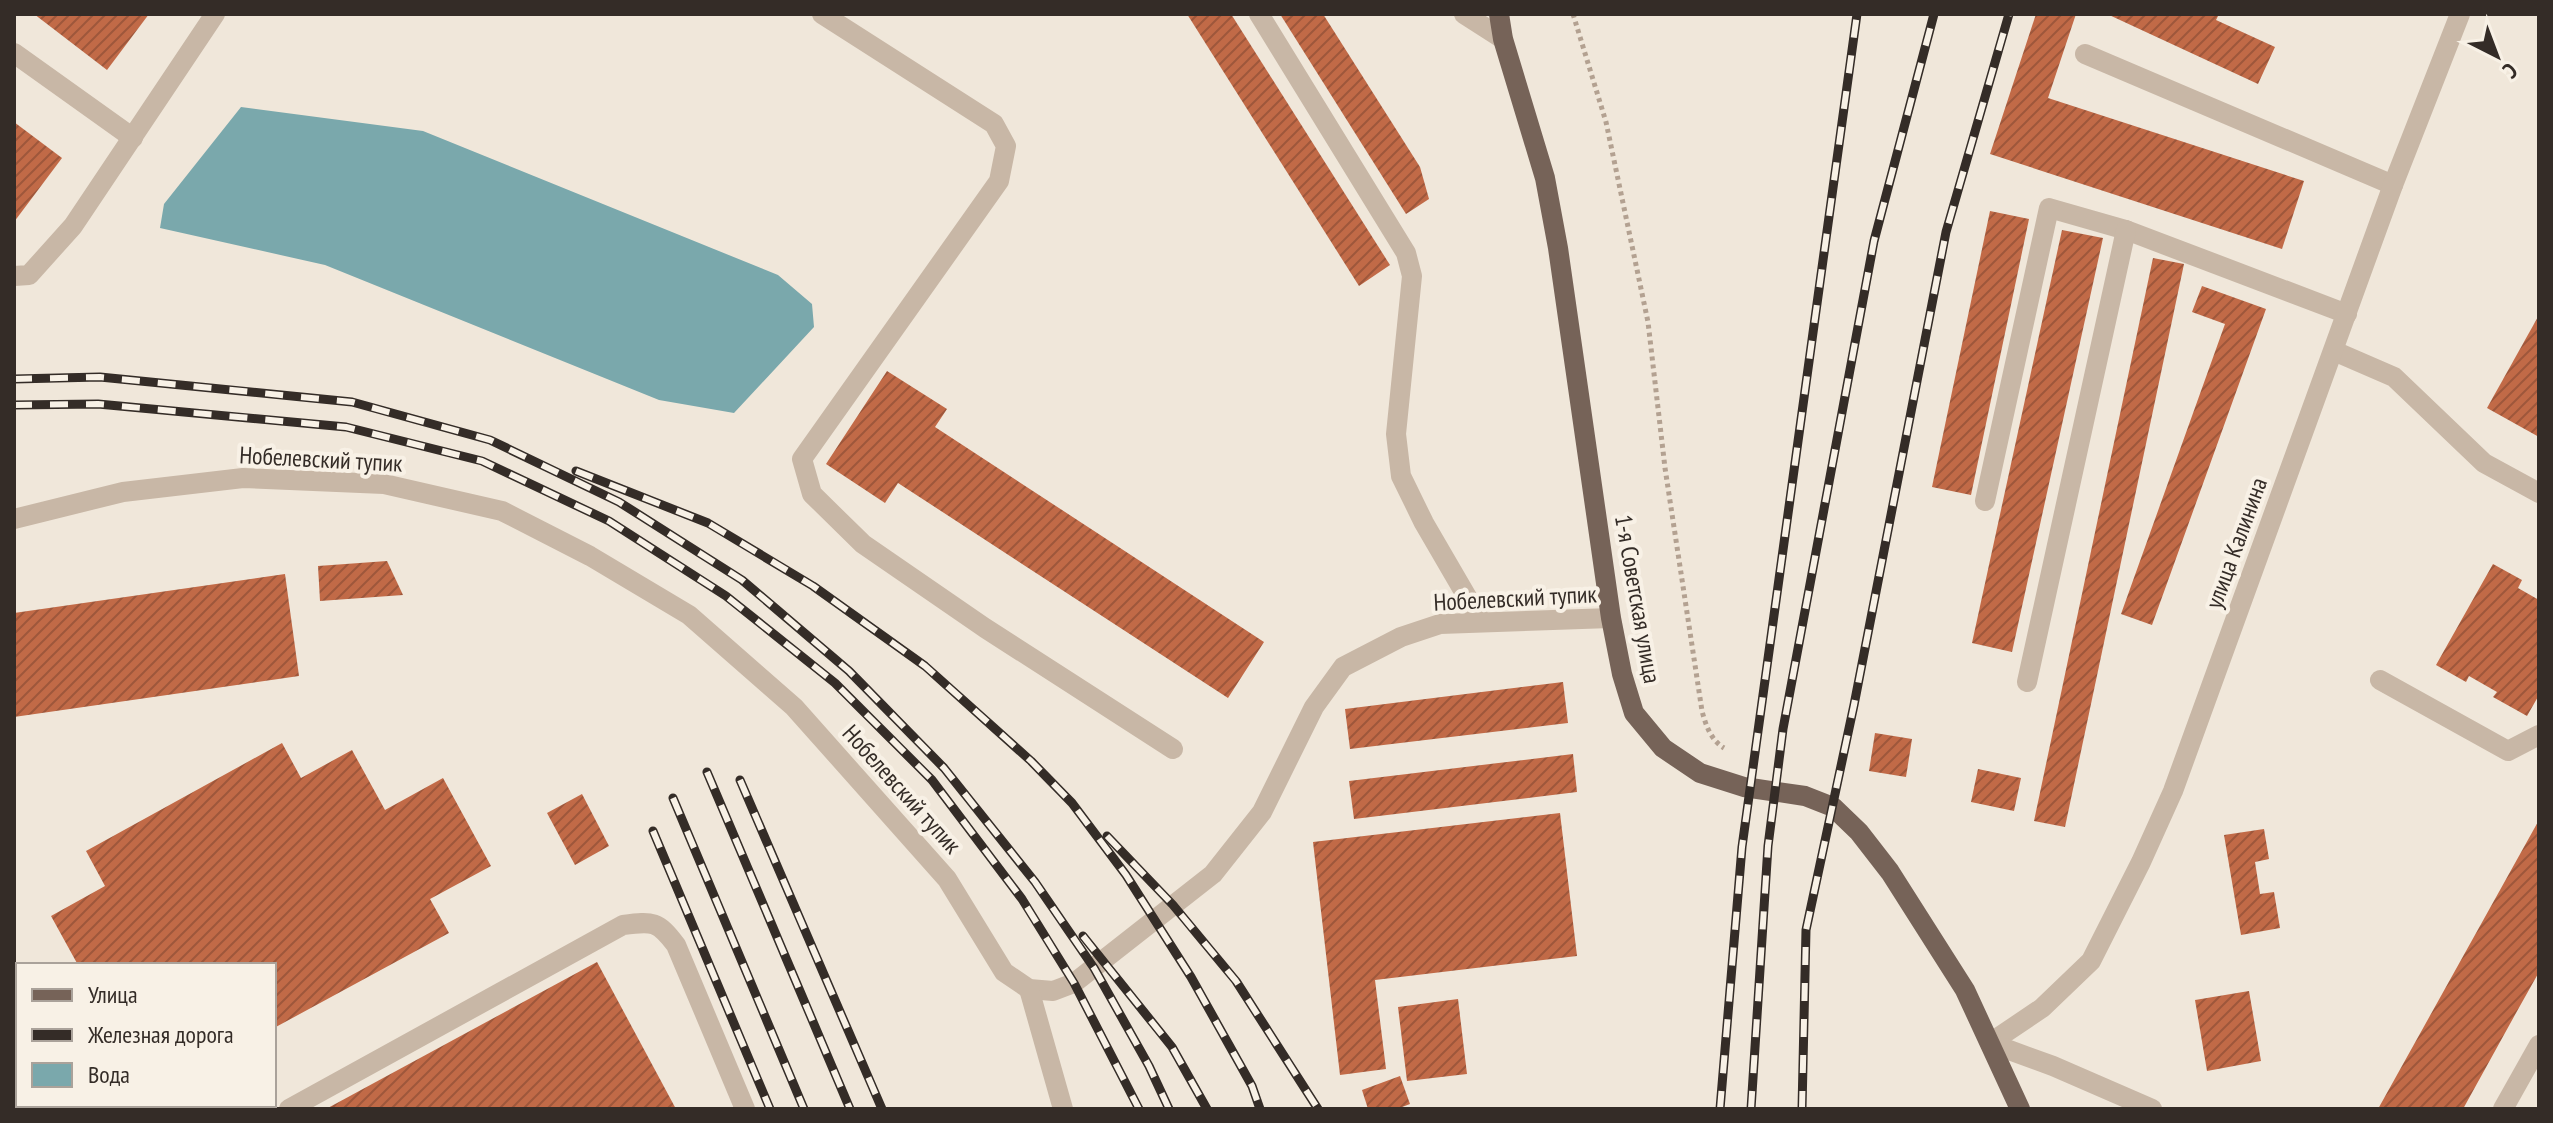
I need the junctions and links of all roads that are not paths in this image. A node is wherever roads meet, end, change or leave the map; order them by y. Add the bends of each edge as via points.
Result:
1 (215, 14) edge
2 (822, 14) edge
3 (1259, 14) edge
4 (1464, 14) edge
5 (1499, 14) edge
6 (2460, 14) edge
7 (1503, 39) junction
8 (14, 53) edge
9 (2085, 54) dead end
10 (133, 138) junction
11 (2393, 185) junction
12 (2126, 230) junction
13 (14, 276) edge
14 (2347, 314) junction
15 (2334, 351) junction
16 (2539, 493) edge
17 (1985, 501) dead end
18 (14, 519) edge
19 (1611, 618) junction
20 (1481, 621) junction
21 (2380, 680) dead end
22 (2027, 682) dead end
23 (2539, 735) edge
24 (1173, 749) dead end
25 (1029, 989) junction
26 (1990, 1043) junction
27 (2539, 1045) edge
28 (289, 1109) edge
29 (745, 1109) edge
30 (1063, 1109) edge
31 (2020, 1109) edge
32 (2152, 1109) edge
33 (2503, 1109) edge

1 - 10 street
2 - 24 street via 994,124 1006,146 999,181 802,459 812,494 863,544
3 - 20 street via 1406,253 1412,276 1396,434 1401,476
4 - 7 street
5 - 7 main road, 1-я Советская улица
6 - 11 street, улица Калинина
7 - 19 main road, 1-я Советская улица via 1545,178
8 - 10 street
9 - 11 street
10 - 13 street via 73,226 29,275
11 - 14 street, улица Калинина
12 - 14 street
12 - 17 street via 2049,208
12 - 22 street
14 - 15 street, улица Калинина
15 - 16 street via 2394,377 2484,463
15 - 26 street, улица Калинина via 2173,791 2141,862 2091,961 2042,1008
18 - 25 street, Нобелевский тупик via 123,492 243,478 384,484 502,511 689,615 794,707 947,879 1004,972
19 - 20 street, Нобелевский тупик
19 - 26 main road, 1-я Советская улица via 1634,713 1663,748 1700,773 1833,807 1890,872 1965,990
20 - 25 street, Нобелевский тупик via 1440,624 1343,667 1314,707 1262,812 1213,874 1074,983 1053,991
21 - 23 street via 2508,751
25 - 30 street
26 - 31 main road, 1-я Советская улица
26 - 32 street
27 - 33 street
28 - 29 street via 623,925 645,922 664,928 676,945

